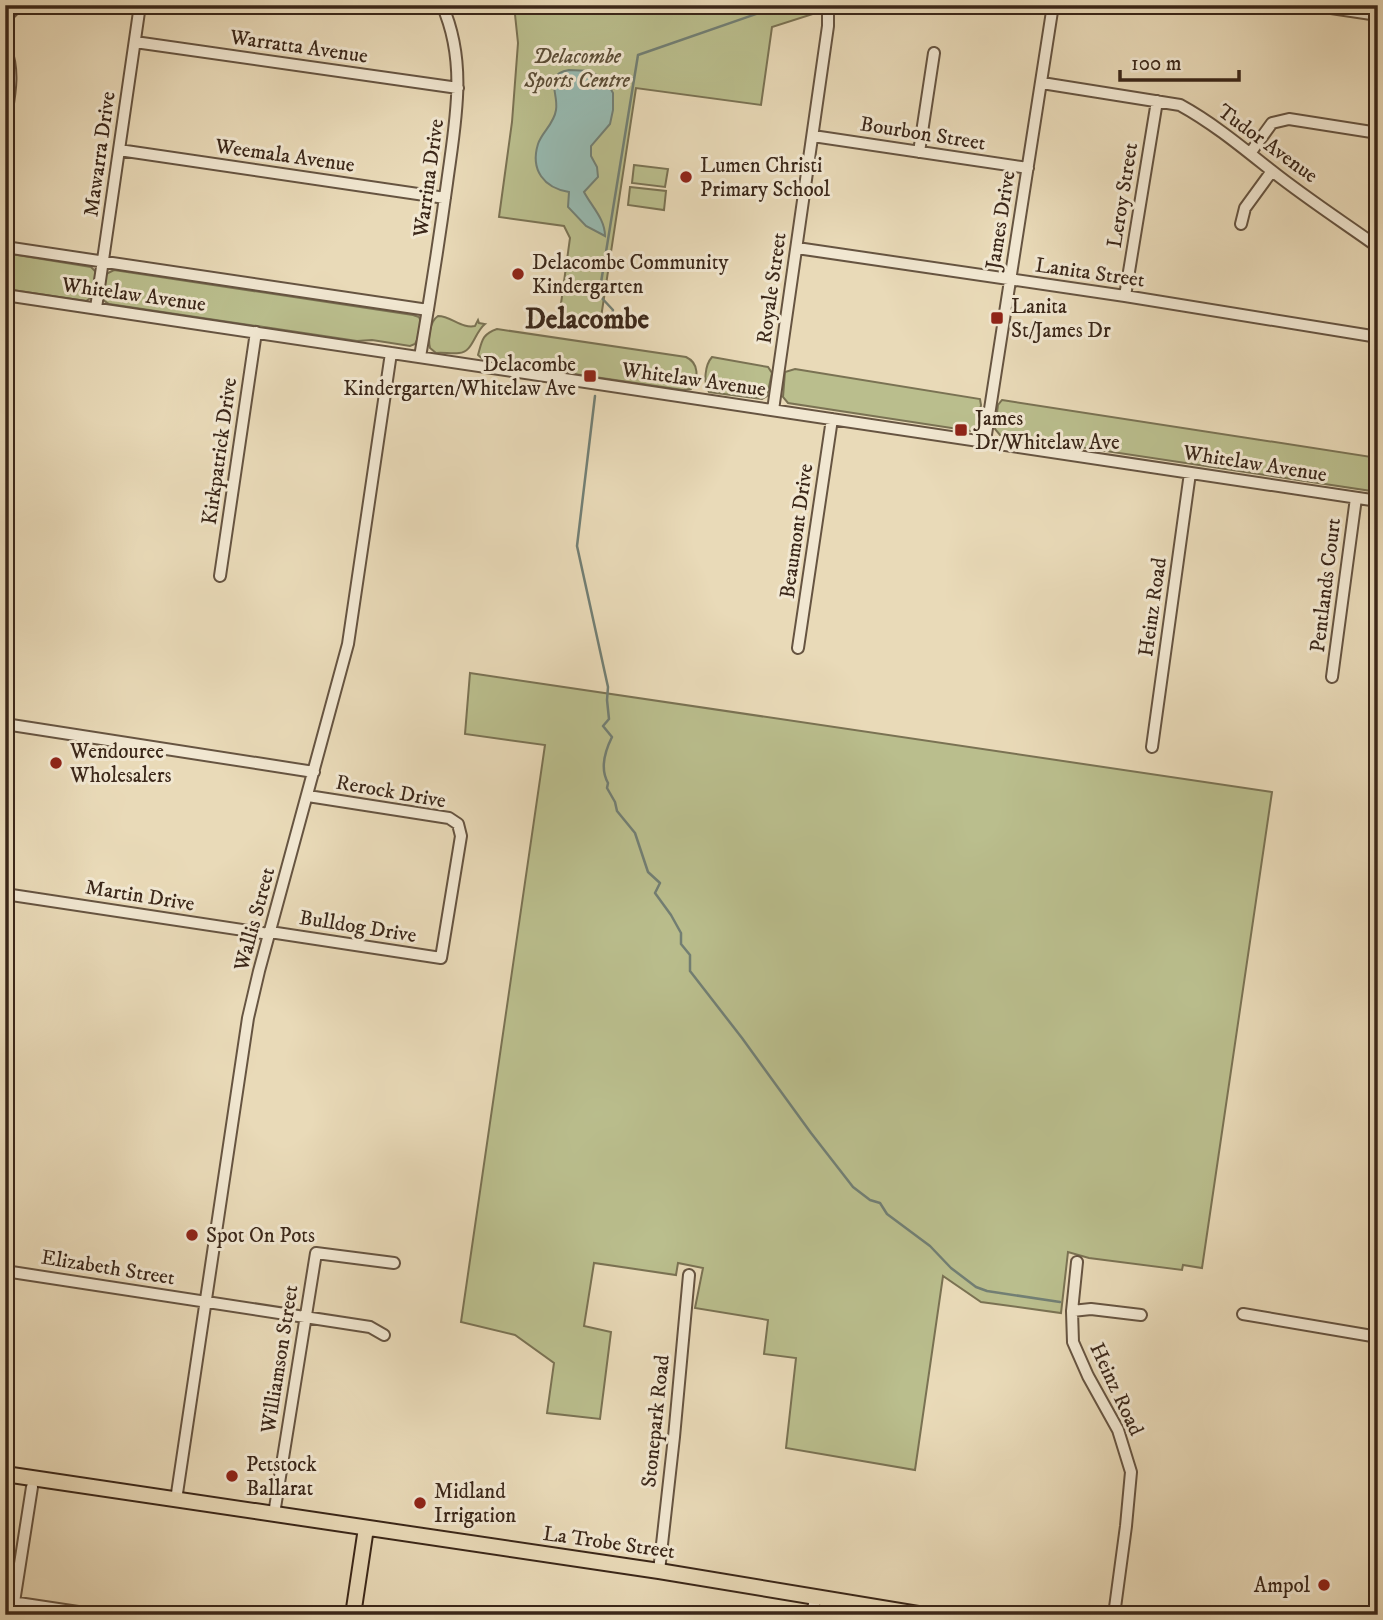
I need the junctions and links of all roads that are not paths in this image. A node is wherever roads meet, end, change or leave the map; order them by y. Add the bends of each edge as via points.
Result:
1 (18, 5) edge
2 (140, 5) edge
3 (442, 5) edge
4 (828, 5) edge
5 (1053, 5) edge
6 (1311, 5) edge
7 (1378, 15) edge
8 (5, 18) edge
9 (135, 42) junction
10 (5, 47) edge
11 (934, 53) dead end
12 (1042, 83) junction
13 (458, 88) junction
14 (1157, 101) junction
15 (5, 122) edge
16 (1378, 133) edge
17 (813, 136) junction
18 (119, 150) junction
19 (919, 152) junction
20 (1251, 152) junction
21 (1028, 168) junction
22 (1272, 171) junction
23 (445, 198) junction
24 (1241, 224) dead end
25 (5, 247) edge
26 (1378, 247) edge
27 (797, 248) junction
28 (103, 262) junction
29 (1010, 280) junction
30 (5, 295) edge
31 (1125, 296) junction
32 (96, 308) junction
33 (428, 310) junction
34 (256, 332) junction
35 (1378, 337) edge
36 (391, 353) junction
37 (420, 357) junction
38 (773, 410) junction
39 (832, 419) junction
40 (985, 441) junction
41 (1190, 473) junction
42 (1356, 498) junction
43 (1378, 501) edge
44 (220, 576) dead end
45 (798, 648) dead end
46 (1332, 677) dead end
47 (5, 724) edge
48 (1152, 747) dead end
49 (314, 772) junction
50 (307, 796) junction
51 (5, 894) edge
52 (270, 933) junction
53 (441, 958) joint
54 (1077, 1262) dead end
55 (394, 1263) dead end
56 (5, 1271) edge
57 (689, 1275) dead end
58 (205, 1302) junction
59 (1072, 1311) junction
60 (1243, 1314) dead end
61 (1141, 1315) dead end
62 (305, 1318) junction
63 (384, 1335) dead end
64 (1378, 1336) edge
65 (5, 1474) edge
66 (32, 1482) junction
67 (5, 1483) edge
68 (175, 1504) junction
69 (273, 1518) junction
70 (370, 1533) junction
71 (658, 1575) junction
72 (10, 1602) edge
73 (814, 1605) edge
74 (919, 1614) edge
75 (12, 1615) edge
76 (98, 1615) edge
77 (354, 1615) edge
78 (363, 1615) edge
79 (1114, 1615) edge

1 - 8 street
2 - 9 street, Mawarra Drive
3 - 13 street, Warrina Drive via 456,47
4 - 17 street, Royale Street
5 - 12 street, James Drive
6 - 7 street
9 - 13 street, Warratta Avenue
9 - 18 street, Mawarra Drive
10 - 15 street via 12,76
11 - 19 street
12 - 14 street, Tudor Avenue
12 - 21 street, James Drive
13 - 23 street, Warrina Drive
14 - 20 street, Tudor Avenue via 1187,108
14 - 31 street, Leroy Street
16 - 20 street via 1289,119 1272,123
17 - 19 street, Bourbon Street
17 - 27 street, Royale Street
18 - 23 street, Weemala Avenue
18 - 28 street, Mawarra Drive
19 - 21 street, Bourbon Street
20 - 22 street, Tudor Avenue
21 - 29 street, James Drive
22 - 24 street via 1245,208
22 - 26 street, Tudor Avenue
23 - 33 street, Warrina Drive
25 - 28 street, Whitelaw Avenue
27 - 29 street, Lanita Street
27 - 38 street, Royale Street
28 - 32 street, Mawarra Drive
28 - 33 street, Whitelaw Avenue
29 - 31 street, Lanita Street
29 - 40 street, James Drive
30 - 32 street, Whitelaw Avenue
31 - 35 street, Lanita Street
32 - 34 street, Whitelaw Avenue
33 - 37 street, Warrina Drive
34 - 36 street, Whitelaw Avenue
34 - 44 street, Kirkpatrick Drive
36 - 37 street, Whitelaw Avenue
36 - 49 street, Wallis Street via 348,644
37 - 38 street, Whitelaw Avenue
38 - 39 street, Whitelaw Avenue
39 - 40 street, Whitelaw Avenue
39 - 45 street, Beaumont Drive
40 - 41 street, Whitelaw Avenue
41 - 42 street, Whitelaw Avenue
41 - 48 street, Heinz Road
42 - 43 street, Whitelaw Avenue
42 - 46 street, Pentlands Court
47 - 49 street
49 - 50 street, Wallis Street
50 - 52 street, Wallis Street
50 - 53 street, Rerock Drive via 449,818 458,824 461,836
51 - 52 street, Martin Drive
52 - 53 street, Bulldog Drive
52 - 58 street, Wallis Street via 248,1018
54 - 59 street, Heinz Road
55 - 62 street, Williamson Street via 316,1253
56 - 58 street, Elizabeth Street
57 - 71 street, Stonepark Road
58 - 62 street, Elizabeth Street
58 - 68 street, Wallis Street
59 - 61 street
59 - 79 street, Heinz Road via 1073,1342 1118,1430 1131,1472
60 - 64 street
62 - 63 street, Elizabeth Street via 370,1327
62 - 69 street, Williamson Street
65 - 66 main road, La Trobe Street
66 - 67 main road, La Trobe Street
66 - 68 main road, La Trobe Street
66 - 72 street
68 - 69 main road, La Trobe Street
69 - 70 main road, La Trobe Street
70 - 71 main road, La Trobe Street
70 - 77 main road
70 - 78 main road
71 - 73 main road, La Trobe Street
72 - 75 street
72 - 76 street
73 - 74 main road, La Trobe Street

